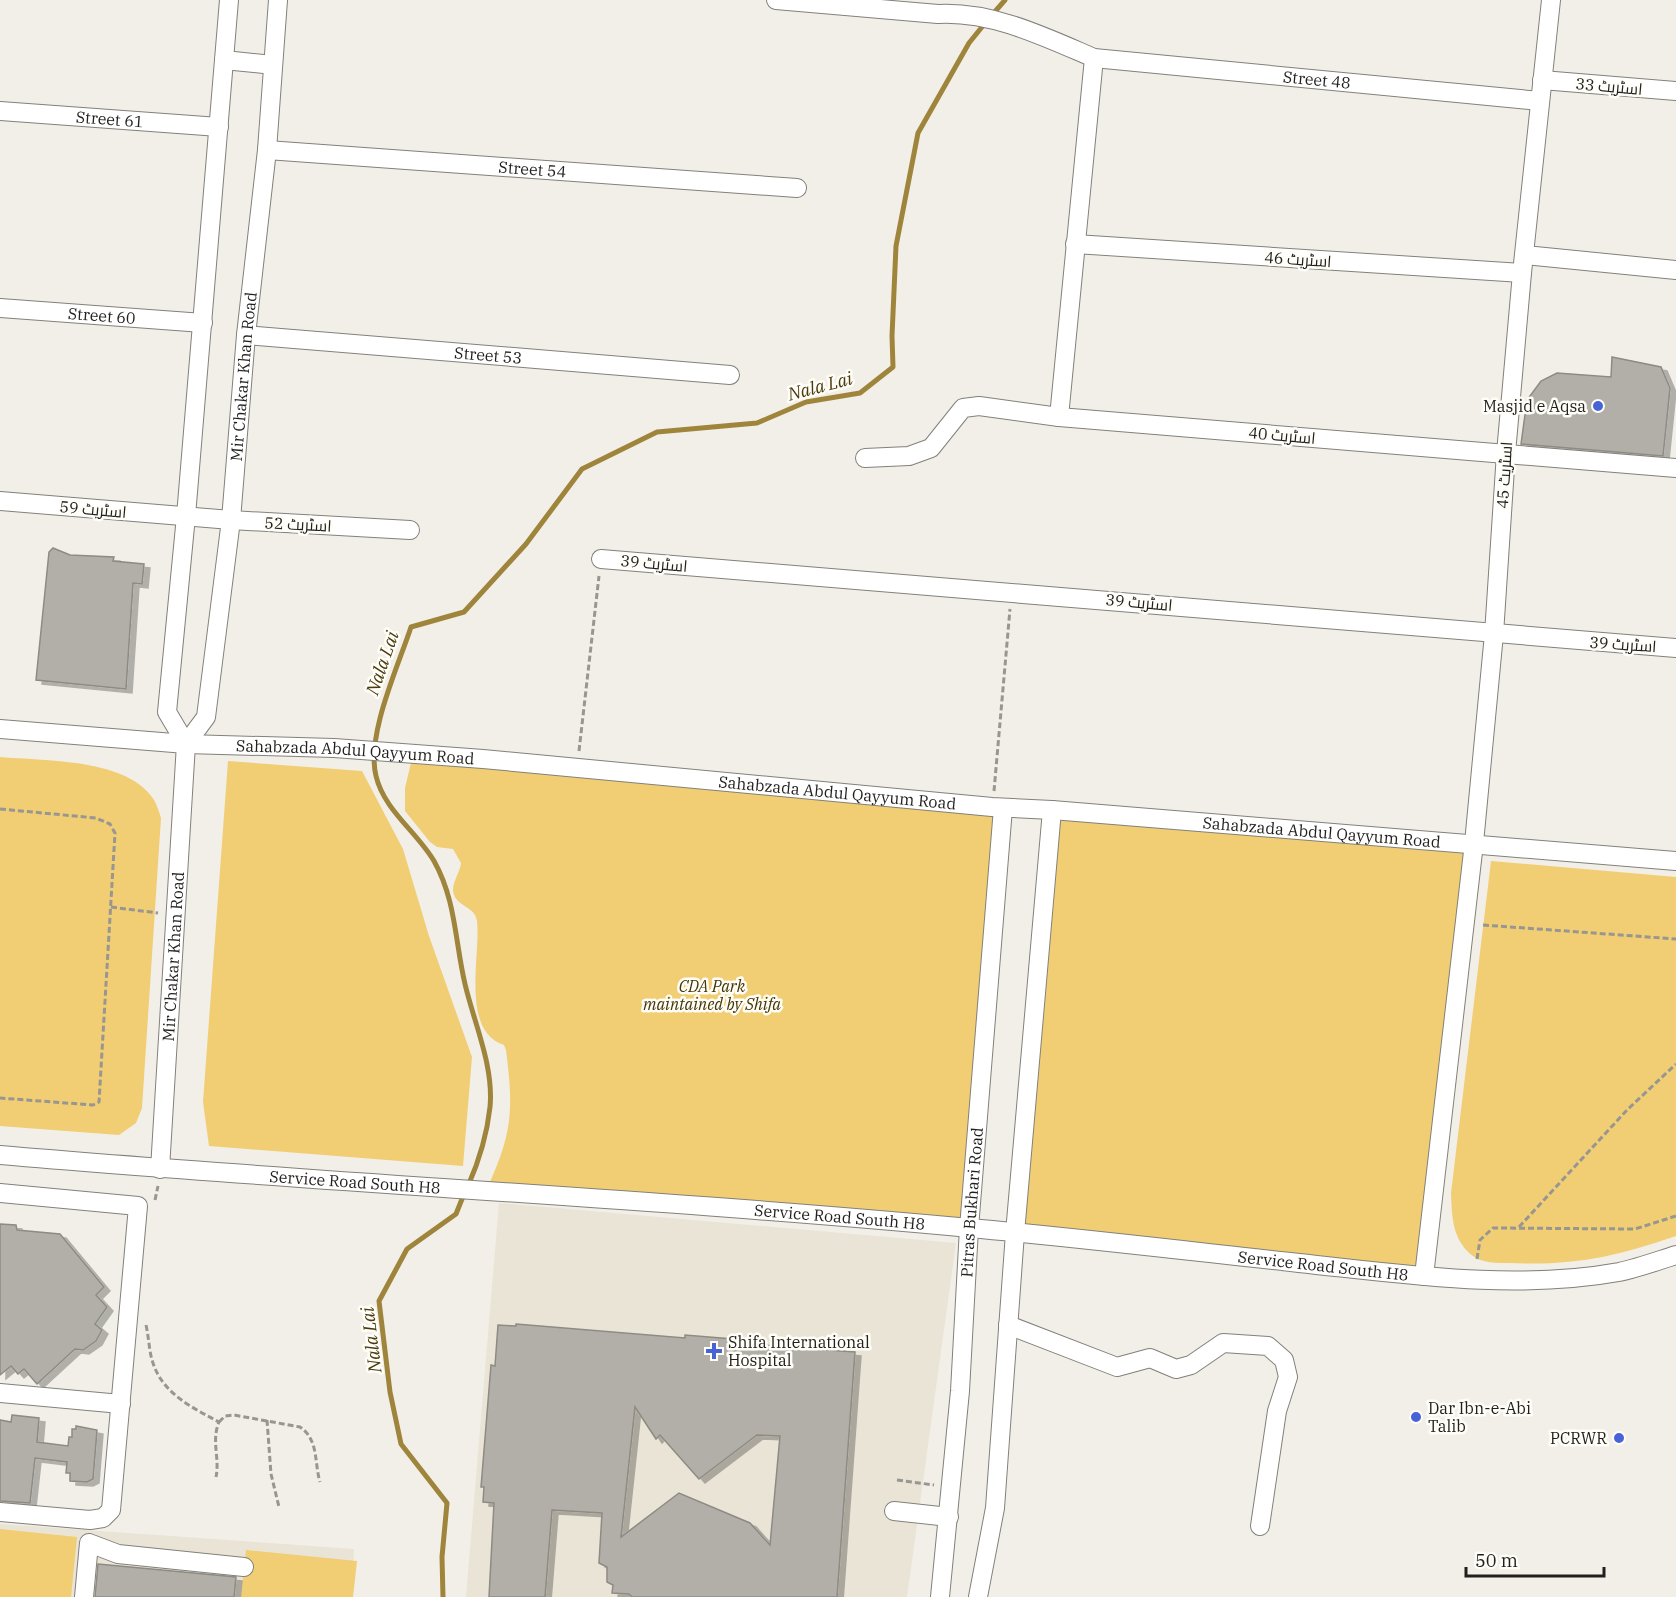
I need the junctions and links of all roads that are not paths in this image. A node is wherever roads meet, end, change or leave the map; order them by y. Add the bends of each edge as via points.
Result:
1 (229, 0) edge
2 (278, 0) edge
3 (776, 0) edge
4 (1551, 0) edge
5 (1094, 58) junction
6 (224, 60) junction
7 (273, 65) junction
8 (1542, 80) junction
9 (1676, 91) edge
10 (1540, 101) junction
11 (0, 111) edge
12 (219, 127) junction
13 (267, 150) junction
14 (797, 188) dead end
15 (1075, 244) junction
16 (1523, 264) junction
17 (1676, 270) edge
18 (0, 308) edge
19 (203, 323) junction
20 (246, 335) junction
21 (730, 375) dead end
22 (1059, 417) junction
23 (1506, 453) junction
24 (865, 458) dead end
25 (1676, 468) edge
26 (0, 501) edge
27 (186, 516) junction
28 (231, 520) junction
29 (410, 530) dead end
30 (601, 559) road end
31 (1494, 634) junction
32 (1676, 648) edge
33 (0, 729) edge
34 (186, 744) junction
35 (998, 808) junction
36 (1052, 810) junction
37 (1474, 843) junction
38 (1676, 861) edge
39 (0, 1155) edge
40 (160, 1169) junction
41 (0, 1193) edge
42 (969, 1228) junction
43 (1015, 1233) junction
44 (1676, 1255) edge
45 (1424, 1276) junction
46 (1008, 1325) junction
47 (0, 1394) edge
48 (121, 1404) junction
49 (894, 1511) dead end
50 (0, 1512) edge
51 (949, 1517) junction
52 (1260, 1526) dead end
53 (244, 1567) dead end
54 (84, 1597) edge
55 (940, 1597) edge
56 (978, 1597) edge

1 - 6 street
2 - 7 street, Mir Chakar Khan Road
3 - 5 street, Street 48 via 938,14 964,12 1026,30
4 - 8 street, اسٹریٹ 45
5 - 10 street, Street 48
5 - 15 street
6 - 7 street
6 - 12 street
7 - 13 street, Mir Chakar Khan Road
8 - 9 street, اسٹریٹ 33
8 - 10 street, اسٹریٹ 45
10 - 16 street, اسٹریٹ 45
11 - 12 street, Street 61
12 - 19 street
13 - 14 street, Street 54
13 - 20 street, Mir Chakar Khan Road
15 - 16 street, اسٹریٹ 46
15 - 22 street
16 - 17 street, اسٹریٹ 46
16 - 23 street, اسٹریٹ 45
18 - 19 street, Street 60
19 - 27 street
20 - 21 street, Street 53
20 - 28 street, Mir Chakar Khan Road
22 - 23 street, اسٹریٹ 40
22 - 24 street, اسٹریٹ 40 via 979,406 963,408 931,448 909,456
23 - 25 street, اسٹریٹ 40
23 - 31 street, اسٹریٹ 45
26 - 27 street, اسٹریٹ 59
27 - 28 street, اسٹریٹ 52
27 - 34 street via 167,712
28 - 29 street, اسٹریٹ 52
28 - 34 street, Mir Chakar Khan Road via 206,717
30 - 31 street, اسٹریٹ 39
31 - 32 street, اسٹریٹ 39
31 - 37 street, اسٹریٹ 45
33 - 34 street, Sahabzada Abdul Qayyum Road
34 - 35 street, Sahabzada Abdul Qayyum Road via 334,748 483,759
34 - 40 street, Mir Chakar Khan Road
35 - 36 street, Sahabzada Abdul Qayyum Road
35 - 42 street, Pitras Bukhari Road
36 - 37 street, Sahabzada Abdul Qayyum Road
36 - 43 street
37 - 38 street, Sahabzada Abdul Qayyum Road
37 - 45 street, اسٹریٹ 45
39 - 40 street, Service Road South H8
40 - 42 street, Service Road South H8 via 566,1195
41 - 48 street via 138,1206
42 - 43 street, Service Road South H8
42 - 51 street, Pitras Bukhari Road
43 - 45 street, Service Road South H8
43 - 46 street
44 - 45 street, Service Road South H8 via 1620,1271 1569,1277 1505,1280
46 - 52 street via 1117,1367 1150,1358 1176,1369 1191,1365 1223,1343 1268,1346 1284,1360 1288,1377 1277,1411
46 - 56 street via 995,1508
47 - 48 street
48 - 50 street via 113,1500 108,1515 90,1520
49 - 51 street
51 - 55 street, Pitras Bukhari Road
53 - 54 street via 118,1554 89,1543

